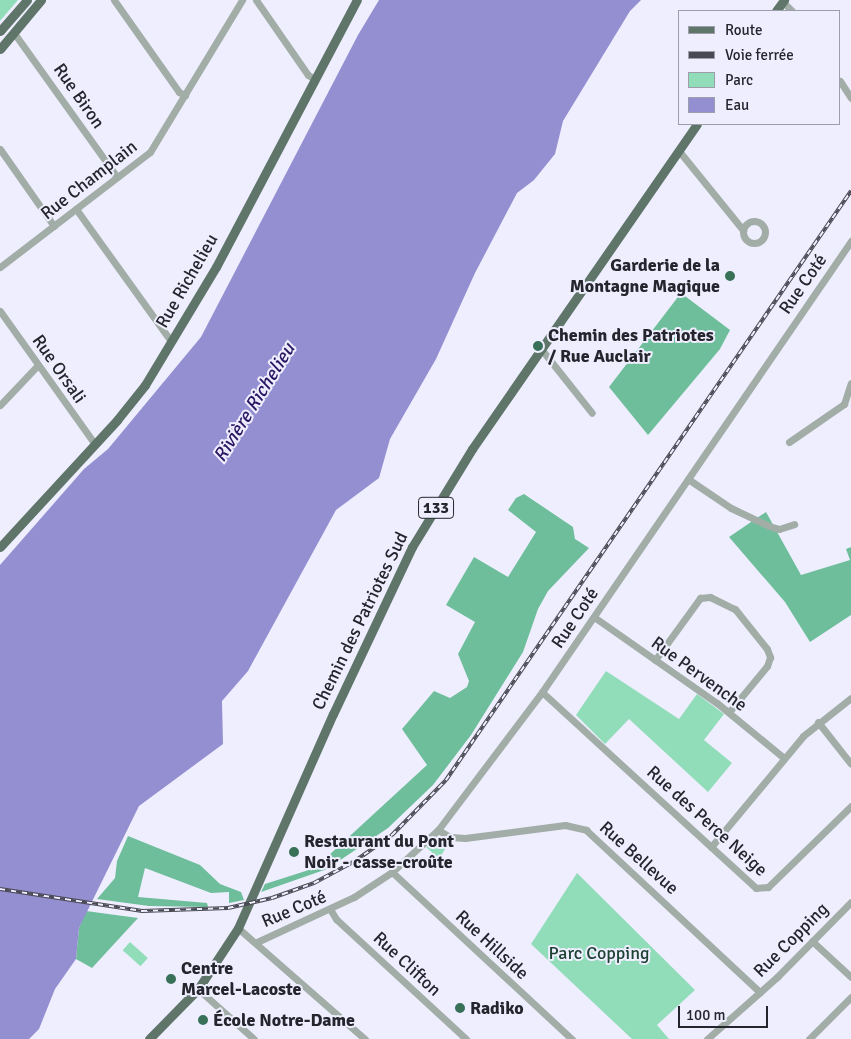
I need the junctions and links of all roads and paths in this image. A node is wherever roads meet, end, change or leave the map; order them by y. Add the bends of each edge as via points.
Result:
1 (27, 0) edge
2 (41, 0) edge
3 (114, 0) edge
4 (242, 0) edge
5 (256, 0) edge
6 (357, 0) edge
7 (0, 31) edge
8 (14, 33) junction
9 (0, 49) edge
10 (315, 79) junction
11 (841, 83) edge
12 (185, 95) junction
13 (851, 98) edge
14 (696, 125) edge
15 (0, 149) edge
16 (678, 151) junction
17 (118, 177) junction
18 (76, 209) junction
19 (54, 226) junction
20 (743, 230) dead end
21 (851, 241) edge
22 (0, 267) edge
23 (0, 311) edge
24 (171, 341) junction
25 (542, 350) junction
26 (38, 365) junction
27 (851, 383) edge
28 (0, 404) edge
29 (592, 413) dead end
30 (789, 442) dead end
31 (95, 444) junction
32 (688, 479) junction
33 (794, 524) dead end
34 (0, 547) edge
35 (594, 617) junction
36 (655, 660) junction
37 (542, 692) junction
38 (851, 698) edge
39 (729, 712) junction
40 (818, 722) junction
41 (784, 758) junction
42 (851, 764) edge
43 (851, 806) edge
44 (438, 830) junction
45 (711, 847) junction
46 (392, 872) junction
47 (851, 902) edge
48 (330, 909) junction
49 (238, 928) junction
50 (812, 941) junction
51 (257, 942) junction
52 (851, 978) edge
53 (198, 989) junction
54 (760, 992) junction
55 (851, 997) edge
56 (149, 1039) edge
57 (254, 1039) edge
58 (364, 1039) edge
59 (466, 1039) edge
60 (572, 1039) edge
61 (707, 1039) edge
62 (809, 1039) edge

1 - 7 main road
2 - 8 main road
3 - 12 street via 179,92
4 - 12 street, Rue Champlain
5 - 10 street via 308,75
6 - 10 main road, Rue Richelieu
8 - 9 main road
8 - 17 street, Rue Biron
10 - 24 main road, Rue Richelieu via 219,261
11 - 13 street
12 - 17 street, Rue Champlain via 150,152
14 - 16 main road, Chemin des Patriotes Sud / 133
15 - 19 street
16 - 20 street
16 - 25 main road, Chemin des Patriotes Sud / 133
17 - 18 street, Rue Champlain
18 - 19 street, Rue Champlain
18 - 24 street
19 - 22 street, Rue Champlain
21 - 32 street, Rue Coté
23 - 26 street, Rue Orsali
24 - 31 main road, Rue Richelieu via 134,400
25 - 29 street
25 - 49 main road, Chemin des Patriotes Sud / 133 via 472,449 405,559
26 - 28 street
26 - 31 street, Rue Orsali
27 - 30 street via 844,404
31 - 34 main road, Rue Richelieu
32 - 33 street via 731,508 769,526 779,529
32 - 35 street, Rue Coté
35 - 36 street, Rue Pervenche
35 - 37 street, Rue Coté
36 - 39 street, Rue Pervenche
36 - 39 street via 700,598 710,597 735,609 768,649 770,658
37 - 44 street, Rue Coté
37 - 45 street, Rue des Perce Neige
38 - 40 street
39 - 41 street, Rue Pervenche
40 - 41 street
40 - 42 street
41 - 45 street
43 - 45 street, Rue des Perce Neige via 764,889 752,886
44 - 46 street, Rue Coté
44 - 54 street, Rue Bellevue via 450,837 465,838 565,825 586,830
46 - 48 street, Rue Coté
46 - 60 street, Rue Hillside
47 - 50 street, Rue Copping
48 - 51 street, Rue Coté
48 - 59 street, Rue Clifton
49 - 51 street
49 - 53 main road, 133
50 - 52 street
50 - 54 street, Rue Copping
51 - 58 street
53 - 56 main road, 133
53 - 57 street
54 - 61 street, Rue Copping
55 - 62 street

